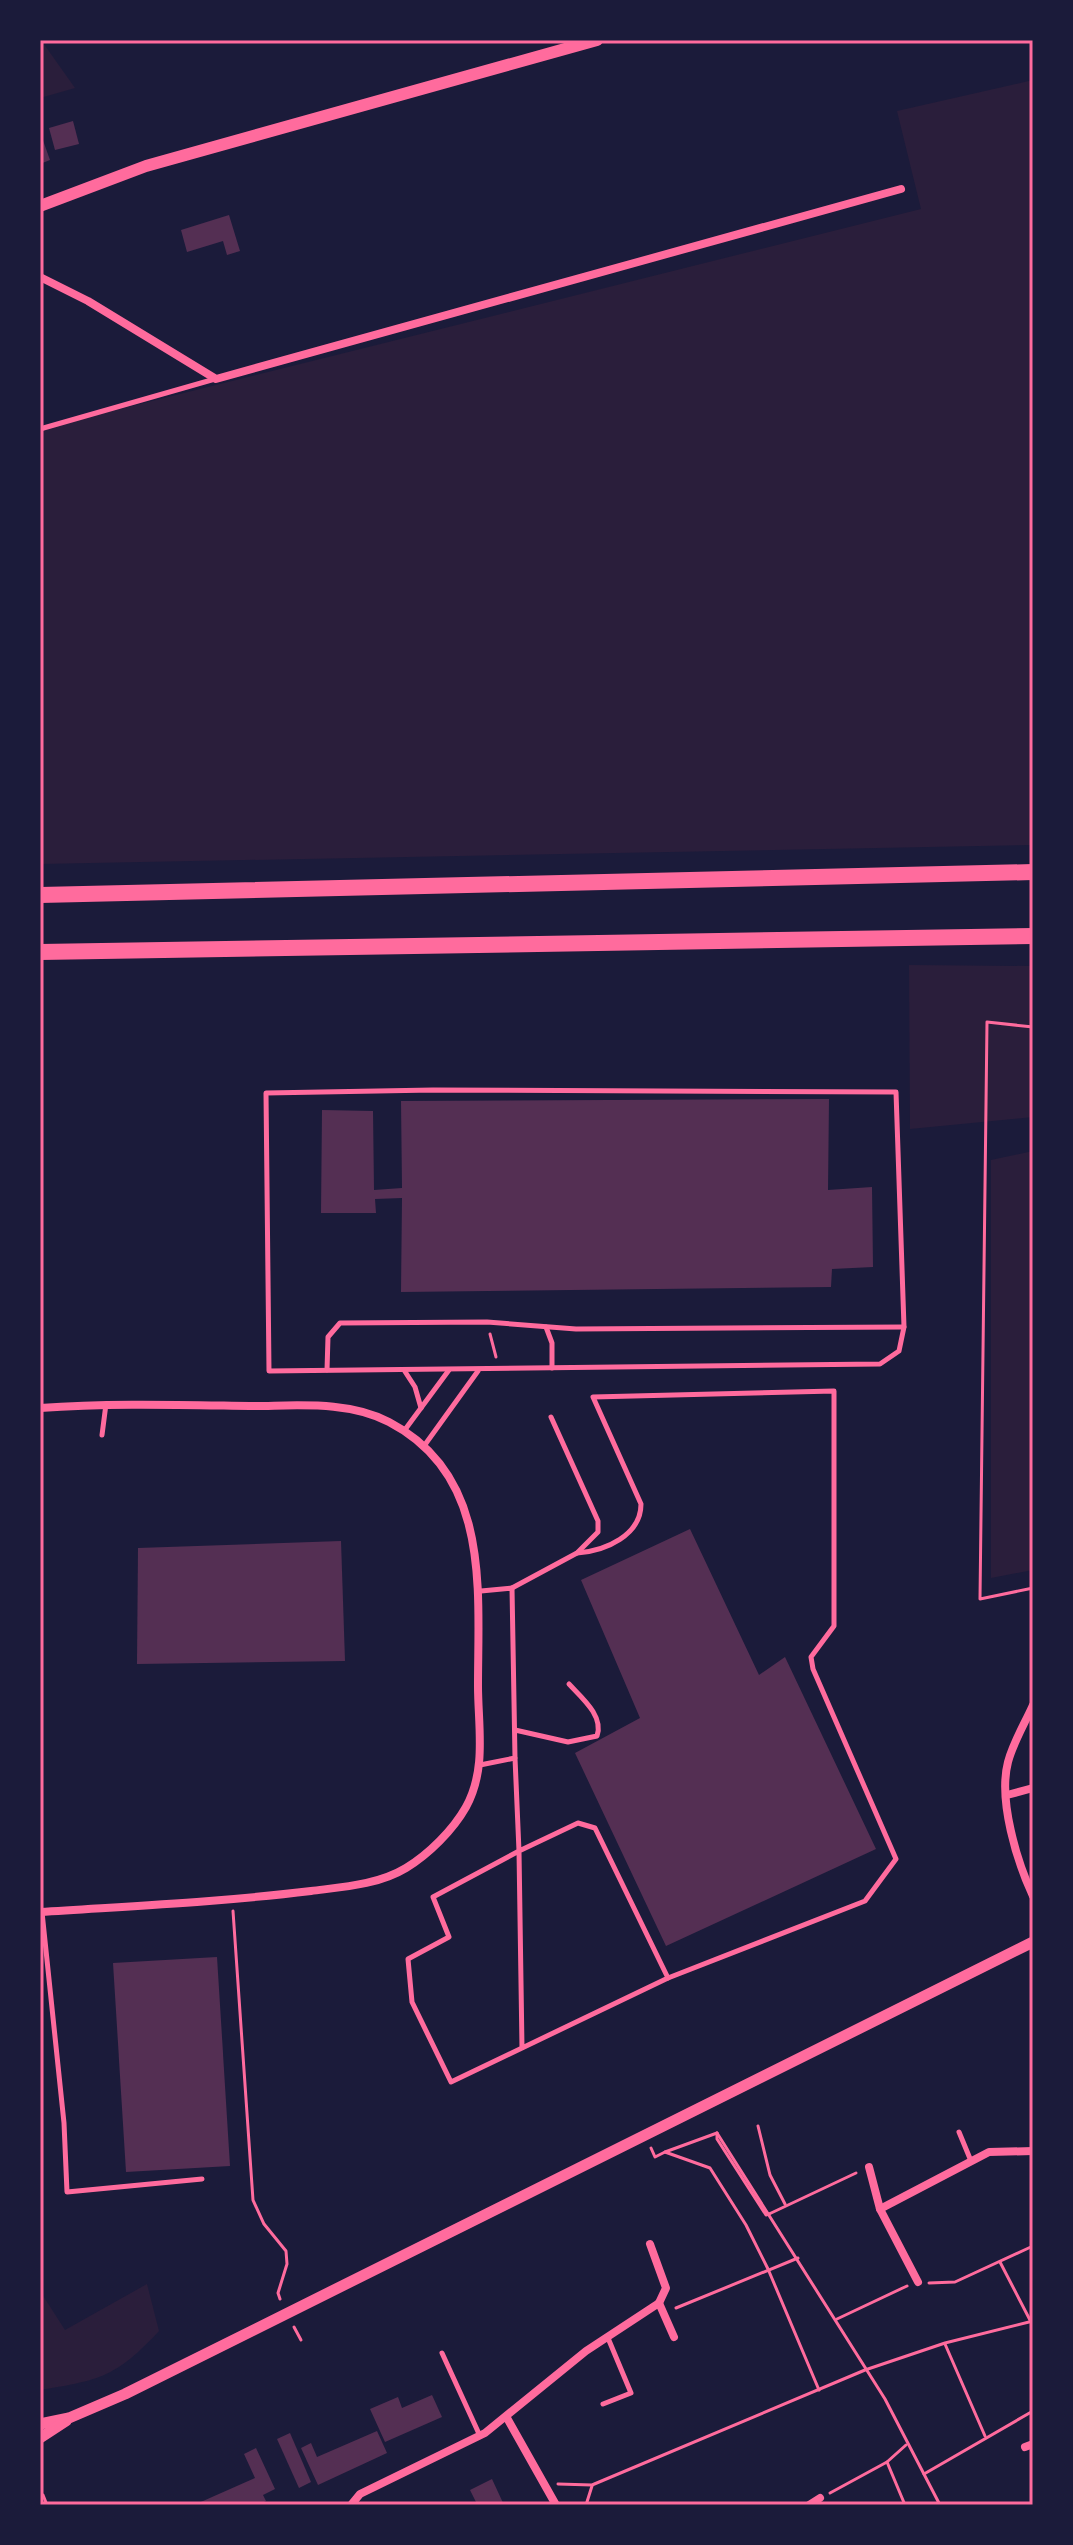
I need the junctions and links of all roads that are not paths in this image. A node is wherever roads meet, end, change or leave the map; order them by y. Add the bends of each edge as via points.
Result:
1 (597, 40) edge
2 (901, 189) dead end
3 (40, 206) edge
4 (40, 277) edge
5 (216, 379) junction
6 (40, 429) edge
7 (1033, 872) edge
8 (40, 895) edge
9 (1033, 936) edge
10 (40, 952) edge
11 (546, 1327) junction
12 (904, 1327) junction
13 (552, 1368) junction
14 (449, 1369) junction
15 (327, 1370) junction
16 (404, 1370) junction
17 (479, 1370) junction
18 (106, 1403) junction
19 (40, 1408) edge
20 (421, 1409) junction
21 (551, 1417) dead end
22 (404, 1431) junction
23 (102, 1435) dead end
24 (424, 1446) junction
25 (577, 1553) junction
26 (512, 1588) junction
27 (481, 1591) junction
28 (569, 1684) dead end
29 (1033, 1705) edge
30 (515, 1730) junction
31 (515, 1758) junction
32 (480, 1765) junction
33 (1033, 1788) edge
34 (1007, 1795) junction
35 (519, 1851) junction
36 (1033, 1896) edge
37 (41, 1912) edge
38 (1033, 1942) edge
39 (668, 1978) junction
40 (522, 2048) junction
41 (959, 2132) dead end
42 (1033, 2151) edge
43 (971, 2161) junction
44 (869, 2167) road end
45 (202, 2179) dead end
46 (880, 2209) junction
47 (650, 2244) dead end
48 (918, 2282) road end
49 (659, 2303) junction
50 (607, 2337) junction
51 (674, 2337) dead end
52 (442, 2353) dead end
53 (603, 2404) dead end
54 (69, 2418) junction
55 (507, 2418) junction
56 (40, 2424) edge
57 (480, 2436) junction
58 (40, 2438) edge
59 (820, 2498) road end
60 (351, 2505) edge
61 (556, 2505) edge
62 (809, 2505) edge

1 - 3 main road via 161,162
2 - 5 street
4 - 5 street
5 - 6 lane
7 - 8 highway
9 - 10 highway
11 - 12 lane
11 - 13 lane
11 - 15 lane via 340,1323 328,1337
12 - 13 lane via 899,1351 880,1364
12 - 15 lane via 896,1092 266,1093 269,1371
13 - 17 lane
14 - 16 lane
14 - 17 lane
14 - 20 lane
15 - 16 lane
16 - 20 lane
17 - 24 lane
18 - 19 street
18 - 22 street via 341,1407 368,1413
18 - 23 lane
20 - 22 lane
21 - 25 lane via 598,1521 598,1532
22 - 24 street
24 - 27 street via 444,1469 469,1521
25 - 26 lane
25 - 39 lane via 592,1552 627,1535 641,1519 641,1504 593,1397 834,1391 834,1626 811,1657 896,1859 865,1901
26 - 27 lane
26 - 30 lane
27 - 32 street
28 - 30 lane via 596,1716 597,1736 568,1742
29 - 34 street via 1007,1764
30 - 31 lane
31 - 32 lane
31 - 35 lane
32 - 37 street via 456,1821 427,1852 381,1879 233,1900
33 - 34 street
34 - 36 street via 1016,1855
35 - 39 lane via 578,1823 595,1828
35 - 40 lane
35 - 40 lane via 433,1897 449,1937 408,1959 412,2002 451,2082
37 - 45 lane via 67,2192
38 - 54 street
39 - 40 lane
41 - 43 lane
42 - 43 street via 989,2152
43 - 46 street
44 - 46 street
46 - 48 street
47 - 49 street via 666,2288
49 - 50 street
49 - 51 street
50 - 53 lane via 631,2393
50 - 55 street
52 - 57 lane
54 - 56 street
54 - 58 street
55 - 57 street
55 - 61 street
57 - 60 street via 360,2494
59 - 62 street

